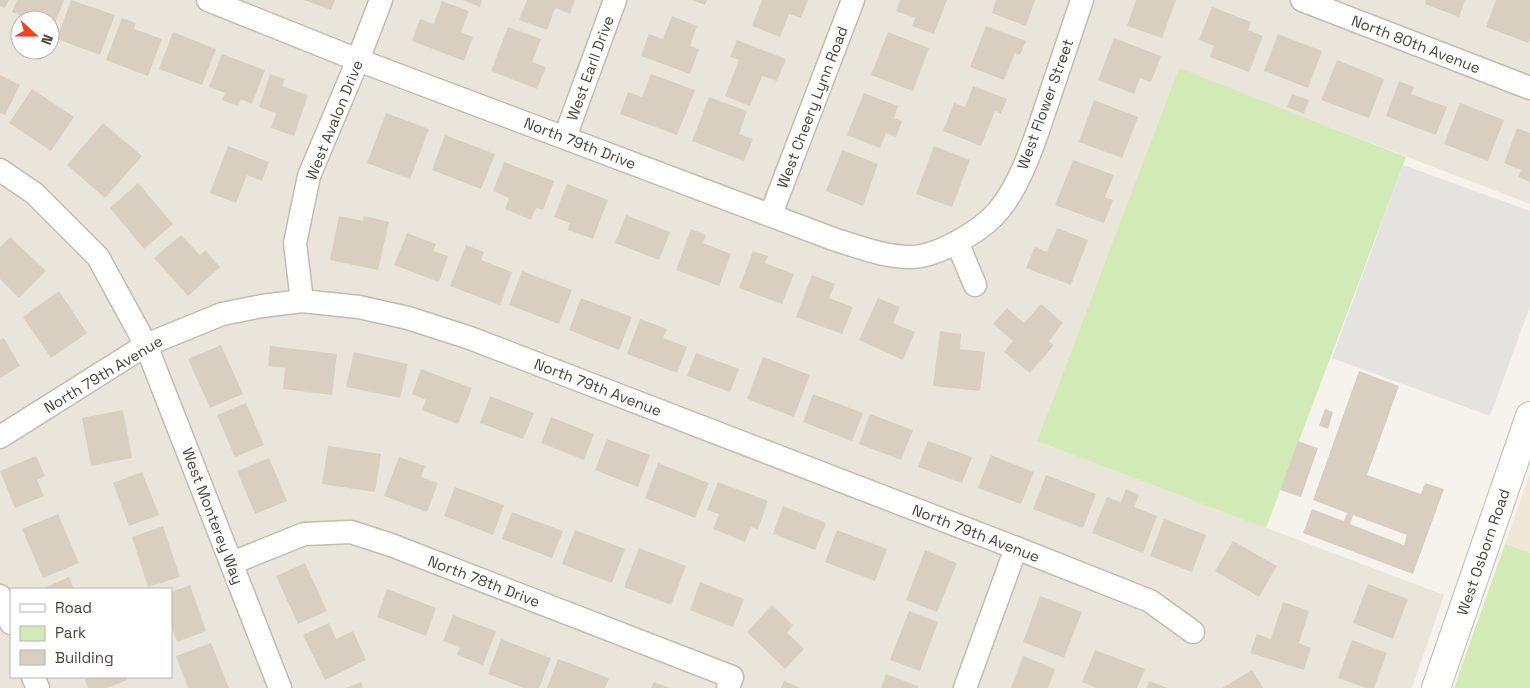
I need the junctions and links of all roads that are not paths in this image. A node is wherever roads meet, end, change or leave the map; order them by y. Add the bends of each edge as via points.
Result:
1 (208, 0) edge
2 (380, 0) edge
3 (615, 0) edge
4 (854, 0) edge
5 (1082, 0) edge
6 (1302, 0) edge
7 (358, 60) junction
8 (1530, 88) edge
9 (565, 137) junction
10 (0, 170) edge
11 (771, 214) junction
12 (956, 242) junction
13 (975, 285) dead end
14 (302, 301) junction
15 (146, 344) junction
16 (1530, 416) edge
17 (0, 437) edge
18 (1016, 548) junction
19 (232, 563) junction
20 (0, 596) edge
21 (10, 621) edge
22 (1193, 632) dead end
23 (730, 683) edge
24 (280, 688) edge
25 (965, 688) edge
26 (1436, 688) edge

1 - 7 street, North 79th Drive
2 - 7 street, West Avalon Drive
3 - 9 street, West Earll Drive
4 - 11 street, West Cheery Lynn Road
5 - 12 street, West Flower Street via 1033,145 1017,181 999,210 980,228
6 - 8 street, North 80th Avenue
7 - 9 street, North 79th Drive
7 - 14 street, West Avalon Drive via 309,176 295,243
9 - 11 street, North 79th Drive
10 - 15 street, West Monterey Way via 34,193 98,257
11 - 12 street, North 79th Drive via 878,253 911,257
12 - 13 street
14 - 15 street, North 79th Avenue via 222,314
14 - 18 street, North 79th Avenue via 408,318 470,338
15 - 17 street, North 79th Avenue
15 - 19 street, West Monterey Way
16 - 26 street, West Osborn Road
18 - 22 street, North 79th Avenue via 1150,601
18 - 25 street
19 - 23 street, North 78th Drive via 304,534 351,532 400,548
19 - 24 street, West Monterey Way
20 - 21 street

